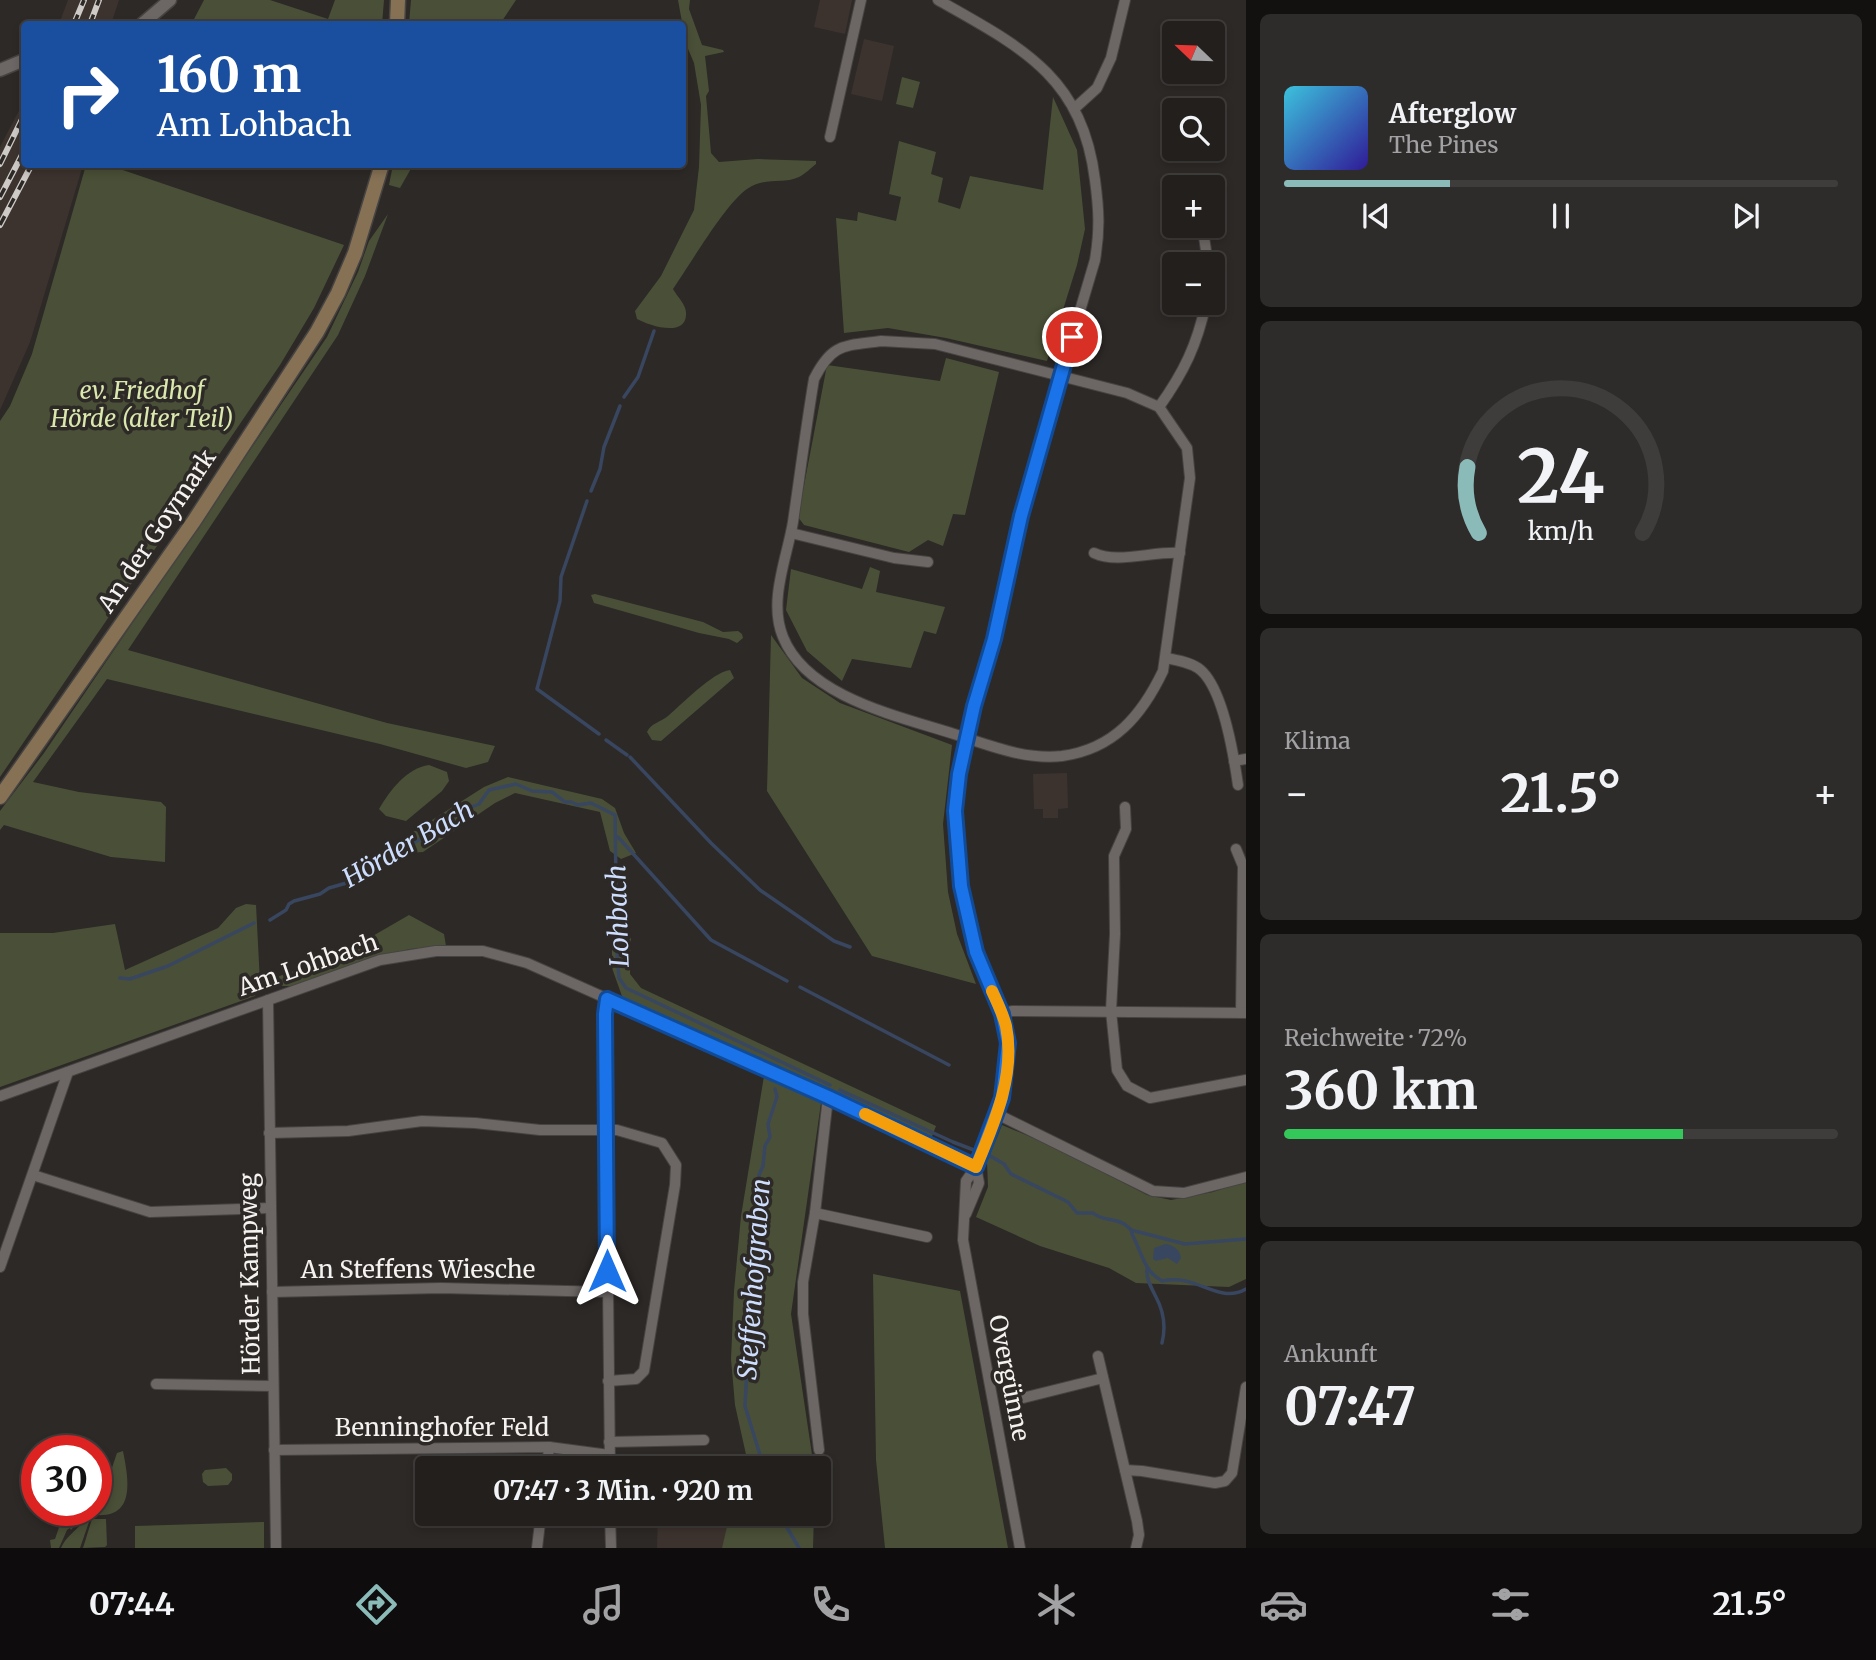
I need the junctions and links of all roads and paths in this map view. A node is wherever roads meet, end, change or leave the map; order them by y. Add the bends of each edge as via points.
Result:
1 (170, 0) edge
2 (398, 0) edge
3 (861, 0) edge
4 (937, 0) edge
5 (1125, 0) edge
6 (146, 21) edge
7 (397, 21) edge
8 (21, 61) edge
9 (0, 70) edge
10 (1075, 107) junction
11 (830, 136) dead end
12 (381, 168) edge
13 (1203, 315) edge
14 (1059, 378) junction
15 (1159, 407) junction
16 (791, 533) junction
17 (1180, 553) junction
18 (1094, 554) dead end
19 (928, 562) dead end
20 (1166, 658) junction
21 (967, 738) junction
22 (1246, 759) edge
23 (1234, 761) junction
24 (1238, 785) dead end
25 (0, 797) edge
26 (1125, 807) dead end
27 (1236, 849) dead end
28 (607, 999) junction
29 (268, 1000) junction
30 (1111, 1011) junction
31 (1244, 1013) edge
32 (1002, 1014) junction
33 (68, 1072) junction
34 (1246, 1080) edge
35 (0, 1096) edge
36 (828, 1097) junction
37 (997, 1114) junction
38 (607, 1132) junction
39 (269, 1133) junction
40 (978, 1162) junction
41 (33, 1175) junction
42 (1246, 1177) edge
43 (271, 1208) junction
44 (815, 1213) junction
45 (927, 1237) dead end
46 (0, 1267) edge
47 (272, 1292) junction
48 (607, 1292) junction
49 (1098, 1356) dead end
50 (1103, 1378) junction
51 (608, 1381) junction
52 (156, 1384) dead end
53 (273, 1386) junction
54 (1246, 1387) edge
55 (1014, 1400) dead end
56 (704, 1440) dead end
57 (609, 1442) junction
58 (549, 1447) junction
59 (274, 1450) junction
60 (818, 1450) dead end
61 (609, 1455) joint
62 (548, 1456) edge
63 (1125, 1470) junction
64 (540, 1526) edge
65 (610, 1526) edge
66 (276, 1548) edge
67 (537, 1548) edge
68 (611, 1548) edge
69 (1020, 1548) edge
70 (1136, 1548) edge

1 - 6 street
2 - 7 main road
3 - 11 street
4 - 10 street, Overgünne via 1005,38 1052,77
5 - 10 street via 1111,58 1097,88
8 - 9 street
10 - 14 street, Overgünne via 1092,156 1100,232 1093,270
12 - 25 main road, An der Goymark via 355,253 317,332 194,521
13 - 15 street via 1186,367
14 - 15 street via 1127,393
14 - 16 street via 935,344 881,341 840,347 823,361 814,379
14 - 21 street, Overgünne
15 - 17 street via 1183,439 1189,459
16 - 19 street
16 - 21 street via 778,612 782,636 805,668 841,694 874,709
17 - 18 street via 1104,558
17 - 20 street
20 - 21 street via 1139,714 1100,744 1064,755 1038,756
20 - 23 street via 1189,663 1207,679 1225,720
21 - 32 street, Overgünne via 955,811 961,886 976,952
22 - 23 street
23 - 24 street
26 - 30 street via 1126,829 1114,856
27 - 31 street via 1242,866
28 - 29 street, Am Lohbach via 527,963 483,951 436,951 380,960
28 - 36 street, Am Lohbach
28 - 38 street
29 - 33 street, Am Lohbach
29 - 39 street, Hörder Kampweg
30 - 31 street
30 - 32 street
30 - 34 street via 1117,1070 1135,1092 1150,1098
32 - 37 street, Overgünne via 1007,1071
33 - 35 street, Am Lohbach
33 - 41 street
36 - 40 street, Am Lohbach
36 - 44 street
37 - 40 street, Overgünne
37 - 42 street via 1153,1191 1184,1193
38 - 39 street via 422,1121 348,1131
38 - 48 street
38 - 51 street via 633,1133 662,1143 676,1166 644,1371 636,1379
39 - 43 street, Hörder Kampweg
40 - 69 street, Overgünne via 966,1181 964,1254
41 - 43 street via 150,1212
41 - 46 street
43 - 47 street, Hörder Kampweg
44 - 45 street
44 - 60 street via 803,1282 803,1314
47 - 48 street, An Steffens Wiesche via 441,1288
47 - 53 street, Hörder Kampweg
48 - 51 street
49 - 50 street
50 - 55 street
50 - 63 street
51 - 57 street
52 - 53 street
53 - 59 street, Hörder Kampweg
54 - 63 street via 1232,1473 1226,1481
56 - 57 street
57 - 61 street
58 - 59 street, Benninghofer Feld
58 - 61 street, Benninghofer Feld
58 - 62 street
59 - 66 street, Hörder Kampweg
63 - 70 street via 1139,1535
64 - 67 street
65 - 68 street

